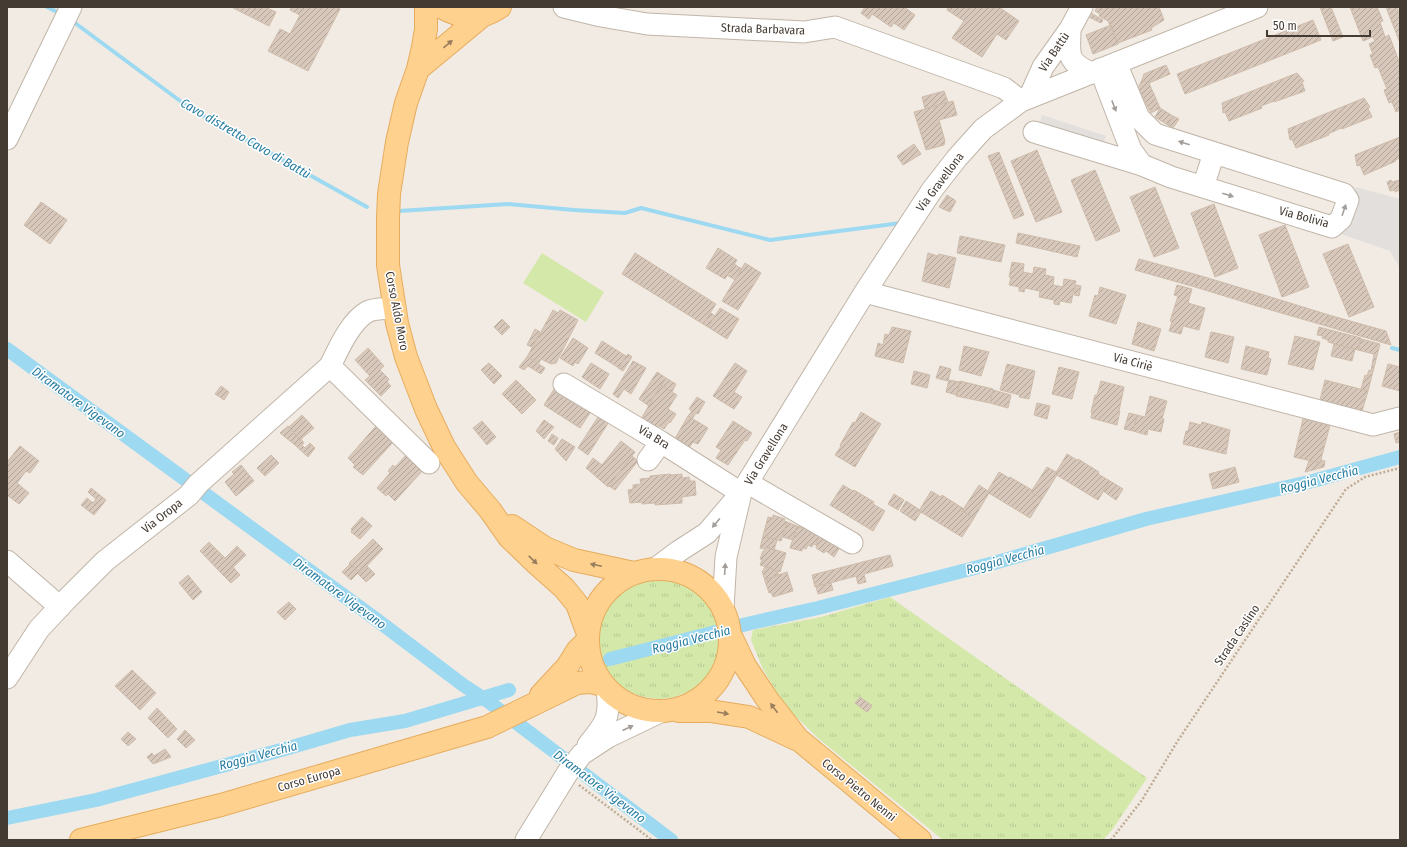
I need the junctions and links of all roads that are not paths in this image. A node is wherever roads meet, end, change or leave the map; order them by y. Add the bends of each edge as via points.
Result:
1 (71, 7) edge
2 (426, 7) edge
3 (441, 7) edge
4 (564, 7) edge
5 (1082, 7) edge
6 (1214, 7) edge
7 (1257, 7) edge
8 (491, 11) edge
9 (1205, 28) junction
10 (1070, 29) junction
11 (1102, 68) junction
12 (418, 69) junction
13 (1025, 99) junction
14 (1034, 132) dead end
15 (7, 139) edge
16 (1214, 153) junction
17 (1142, 165) junction
18 (1203, 187) junction
19 (866, 292) junction
20 (395, 308) junction
21 (330, 366) junction
22 (564, 384) dead end
23 (1400, 418) edge
24 (661, 442) junction
25 (648, 460) dead end
26 (429, 463) dead end
27 (745, 488) junction
28 (490, 510) junction
29 (852, 543) dead end
30 (7, 561) edge
31 (655, 568) junction
32 (634, 573) junction
33 (60, 607) junction
34 (728, 624) junction
35 (587, 636) junction
36 (7, 678) edge
37 (605, 688) junction
38 (532, 704) junction
39 (665, 711) junction
40 (798, 739) junction
41 (582, 754) junction
42 (81, 840) edge
43 (526, 840) edge
44 (920, 840) edge

1 - 15 street
2 - 12 main road, Corso Aldo Moro via 426,28
3 - 8 main road via 453,14 467,17
4 - 13 street, Strada Barbavara via 647,24 804,32 835,27 1004,88
5 - 10 street, Via Battù
6 - 9 street
7 - 9 street, Via Gravellona
12 -> 8 main road
9 - 11 street, Via Gravellona
10 - 11 street, Via Battù via 1070,57 1078,67
10 - 13 street, Via Battù via 1042,67
11 - 13 street, Via Gravellona
16 -> 11 street, Via Bolivia via 1154,134
11 -> 17 street via 1131,150
12 - 20 main road, Corso Aldo Moro via 406,103 389,194 388,265
13 - 19 street, Via Gravellona via 983,130 957,158 932,190
14 - 17 street, Via Bolivia
16 - 18 street
18 -> 16 street, Via Bolivia via 1332,227 1341,219 1348,200 1344,194
17 - 18 street, Via Bolivia
19 - 23 street, Via Ciriè via 1373,425
19 - 27 street, Via Gravellona
20 - 21 street, Via Oropa via 368,312 356,320
20 - 28 main road, Corso Aldo Moro via 406,357 426,409 444,447 467,482
21 - 26 street
21 - 33 street, Via Oropa via 194,490 105,561
22 - 24 street, Via Bra
24 - 25 street
24 - 27 street, Via Bra
27 - 29 street, Via Bra
27 -> 31 street, Via Gravellona via 708,533
34 -> 27 street, Via Gravellona via 726,557
32 -> 28 main road, Corso Aldo Moro via 574,560 544,548
28 -> 35 main road, Corso Aldo Moro via 509,537 577,604
30 - 33 street
31 - 32 main road
31 - 34 main road via 672,569 688,574 702,583 714,594
32 - 35 main road via 617,582 603,595 592,612
33 - 36 street, Via Oropa via 39,629
34 - 39 main road via 729,652 724,669 715,684 702,697 687,706
40 -> 34 main road, Corso Pietro Nenni via 745,666
35 - 37 main road via 589,657 594,672
35 - 38 main road via 568,667
37 - 38 main road, Corso Europa via 591,682 577,683
37 - 39 main road via 618,700 631,706
37 - 41 street via 609,702 608,714 600,730
38 - 42 main road, Corso Europa via 487,727 221,805
39 -> 40 main road, Corso Pietro Nenni via 710,711 748,717
41 -> 39 street via 608,737
40 - 44 main road, Corso Pietro Nenni
41 - 43 street

